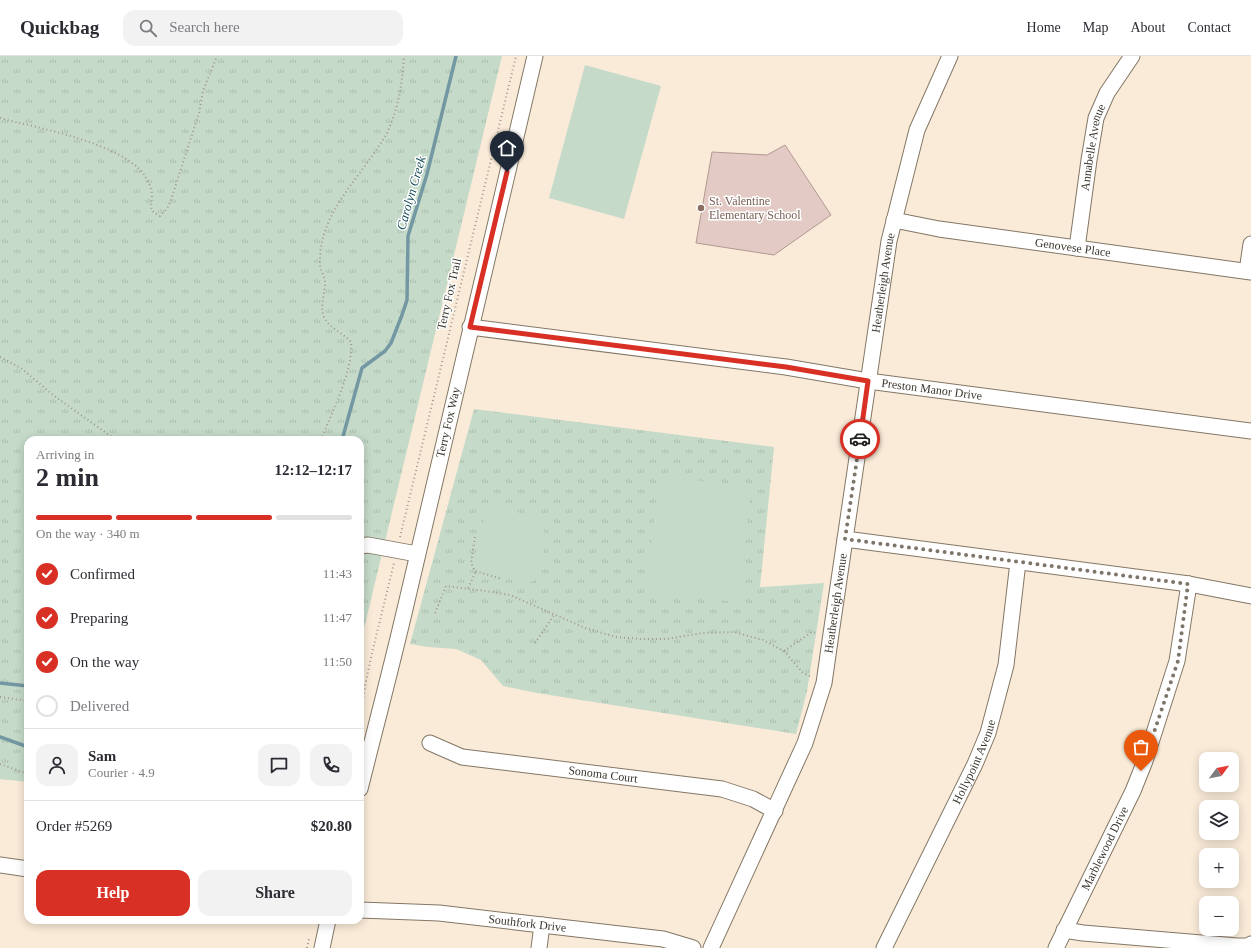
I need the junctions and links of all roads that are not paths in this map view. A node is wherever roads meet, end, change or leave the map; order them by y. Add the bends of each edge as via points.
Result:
1 (535, 56) edge
2 (950, 56) edge
3 (1132, 56) edge
4 (894, 220) junction
5 (1251, 244) edge
6 (1077, 248) junction
7 (1249, 272) edge
8 (470, 327) junction
9 (868, 381) junction
10 (1251, 431) edge
11 (845, 539) junction
12 (364, 546) edge
13 (417, 554) junction
14 (1018, 562) junction
15 (1188, 584) junction
16 (1251, 596) edge
17 (430, 743) dead end
18 (364, 773) edge
19 (775, 810) junction
20 (0, 865) edge
21 (24, 868) edge
22 (364, 911) edge
23 (327, 924) edge
24 (542, 925) junction
25 (1064, 930) junction
26 (1251, 944) edge
27 (322, 948) edge
28 (539, 948) edge
29 (693, 948) edge
30 (711, 948) edge
31 (884, 948) edge
32 (1056, 948) edge

1 - 8 street, Terry Fox Way
2 - 4 street, Heatherleigh Avenue via 917,130
3 - 6 street, Annabelle Avenue via 1107,93 1096,118
4 - 6 street, Genovese Place via 939,229
4 - 9 street, Heatherleigh Avenue
5 - 7 street
6 - 7 street, Genovese Place
8 - 9 street, Preston Manor Drive via 786,367
8 - 13 street, Terry Fox Way
9 - 10 street, Preston Manor Drive
9 - 11 street, Heatherleigh Avenue
11 - 14 street
11 - 19 street, Heatherleigh Avenue via 824,683 805,743
12 - 13 street
13 - 18 street, Terry Fox Way
14 - 15 street
14 - 31 street, Hollypoint Avenue via 1006,665 988,733
15 - 16 street
15 - 25 street, Marblewood Drive via 1178,661 1145,761 1133,791
17 - 19 street, Sonoma Court via 462,757 722,789 753,799
19 - 30 street, Heatherleigh Avenue
20 - 21 street
22 - 24 street, Southfork Drive via 439,913
23 - 27 street
24 - 28 street
24 - 29 street, Southfork Drive via 663,939
25 - 26 street via 1237,946
25 - 32 street, Marblewood Drive

